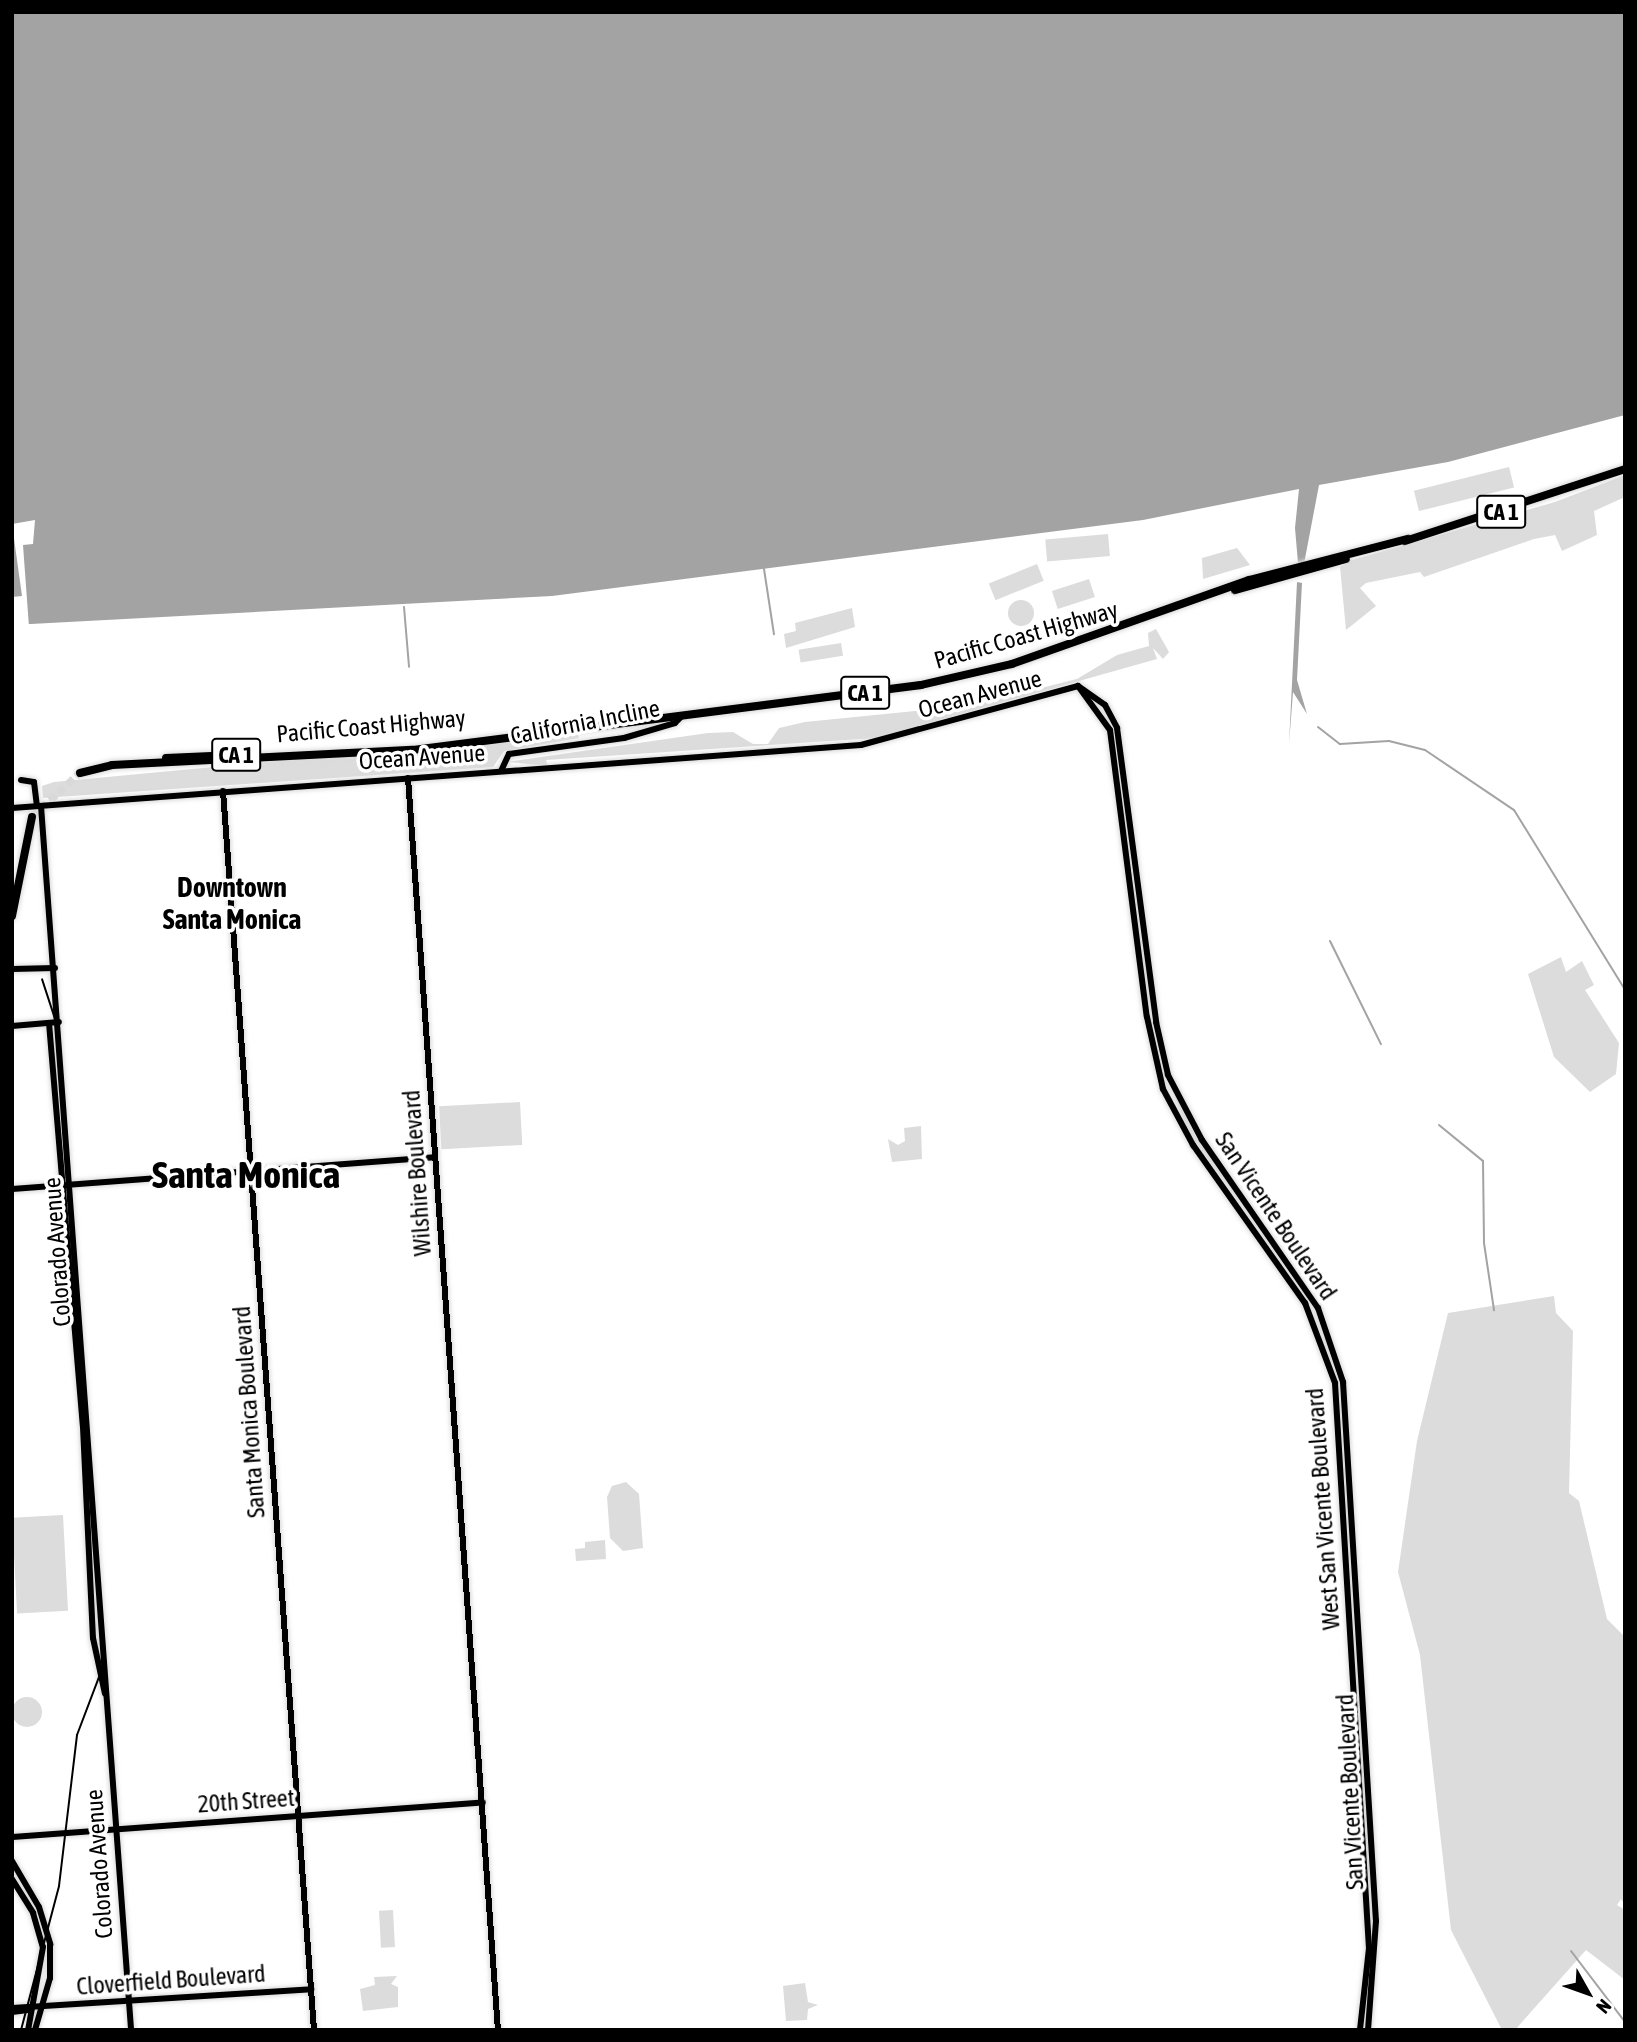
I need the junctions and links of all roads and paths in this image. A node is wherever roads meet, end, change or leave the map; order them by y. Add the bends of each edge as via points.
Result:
1 (1625, 469) edge
2 (1405, 539) junction
3 (1301, 571) junction
4 (1093, 684) dead end
5 (1078, 686) junction
6 (1052, 694) junction
7 (1095, 695) junction
8 (1085, 699) junction
9 (683, 715) junction
10 (501, 771) junction
11 (77, 773) tunnel mouth
12 (408, 778) junction
13 (22, 780) dead end
14 (223, 791) junction
15 (39, 806) junction
16 (12, 808) edge
17 (12, 904) edge
18 (12, 916) edge
19 (55, 968) junction
20 (14, 971) edge
21 (49, 1023) junction
22 (59, 1023) junction
23 (12, 1026) edge
24 (435, 1157) junction
25 (251, 1171) junction
26 (68, 1184) junction
27 (12, 1189) edge
28 (106, 1695) junction
29 (483, 1802) junction
30 (298, 1816) junction
31 (485, 1829) junction
32 (116, 1830) junction
33 (12, 1837) edge
34 (485, 1849) junction
35 (489, 1856) junction
36 (12, 1861) edge
37 (12, 1879) edge
38 (311, 1989) junction
39 (128, 2002) junction
40 (34, 2009) junction
41 (42, 2009) junction
42 (12, 2010) edge
43 (28, 2030) edge
44 (35, 2030) edge
45 (131, 2030) edge
46 (314, 2030) edge
47 (500, 2030) edge
48 (1360, 2030) edge
49 (1368, 2030) edge

1 - 2 highway, Pacific Coast Highway / CA 1
2 - 3 highway, Pacific Coast Highway / CA 1
2 - 3 highway, Pacific Coast Highway / CA 1 via 1319,570
3 - 9 highway, Pacific Coast Highway / CA 1 via 964,677
4 - 7 main road
5 - 6 main road, Ocean Avenue
5 - 7 main road, San Vicente Boulevard
5 - 8 main road
6 - 8 main road
6 - 10 main road, Ocean Avenue via 868,744
7 - 49 main road, San Vicente Boulevard via 1117,728 1156,1022 1168,1074 1202,1140 1318,1308 1343,1382 1377,1934
8 - 48 main road, West San Vicente Boulevard via 1110,730 1163,1089 1193,1144 1305,1303 1335,1383 1369,1948
9 - 10 main road, California Incline via 669,725 504,757
9 - 11 highway, Pacific Coast Highway / CA 1 via 425,746 111,765
10 - 12 main road, Ocean Avenue
12 - 14 main road, Ocean Avenue
12 - 24 main road, Wilshire Boulevard
13 - 15 main road via 34,782
14 - 15 main road, Ocean Avenue
14 - 25 main road, Santa Monica Boulevard
15 - 16 main road, Ocean Avenue
15 - 19 main road, Colorado Avenue
17 - 18 highway via 30,816
19 - 20 main road
19 - 22 main road, Colorado Avenue
21 - 22 main road
21 - 23 main road
21 - 26 main road, Colorado Avenue
22 - 26 main road, Colorado Avenue
24 - 25 main road
24 - 29 main road, Wilshire Boulevard
25 - 26 main road
25 - 30 main road, Santa Monica Boulevard
26 - 27 main road
26 - 28 main road, Colorado Avenue
26 - 28 main road, Colorado Avenue via 92,1633
28 - 32 main road, Colorado Avenue
29 - 30 main road, 20th Street
29 - 31 main road, Wilshire Boulevard
30 - 32 main road, 20th Street
30 - 38 main road, Santa Monica Boulevard
31 - 34 main road, Wilshire Boulevard
31 - 35 main road, Wilshire Boulevard
32 - 33 main road, 20th Street
32 - 39 main road, Colorado Avenue
34 - 35 main road
34 - 47 main road, Wilshire Boulevard
35 - 47 main road, Wilshire Boulevard
36 - 41 main road via 49,1938
37 - 40 main road via 33,1913 43,1948
38 - 39 main road, Cloverfield Boulevard
38 - 46 main road, Santa Monica Boulevard
39 - 41 main road, Cloverfield Boulevard
39 - 45 main road, Colorado Avenue
40 - 41 main road, Cloverfield Boulevard
40 - 42 main road, Cloverfield Boulevard
40 - 43 main road
41 - 44 main road

